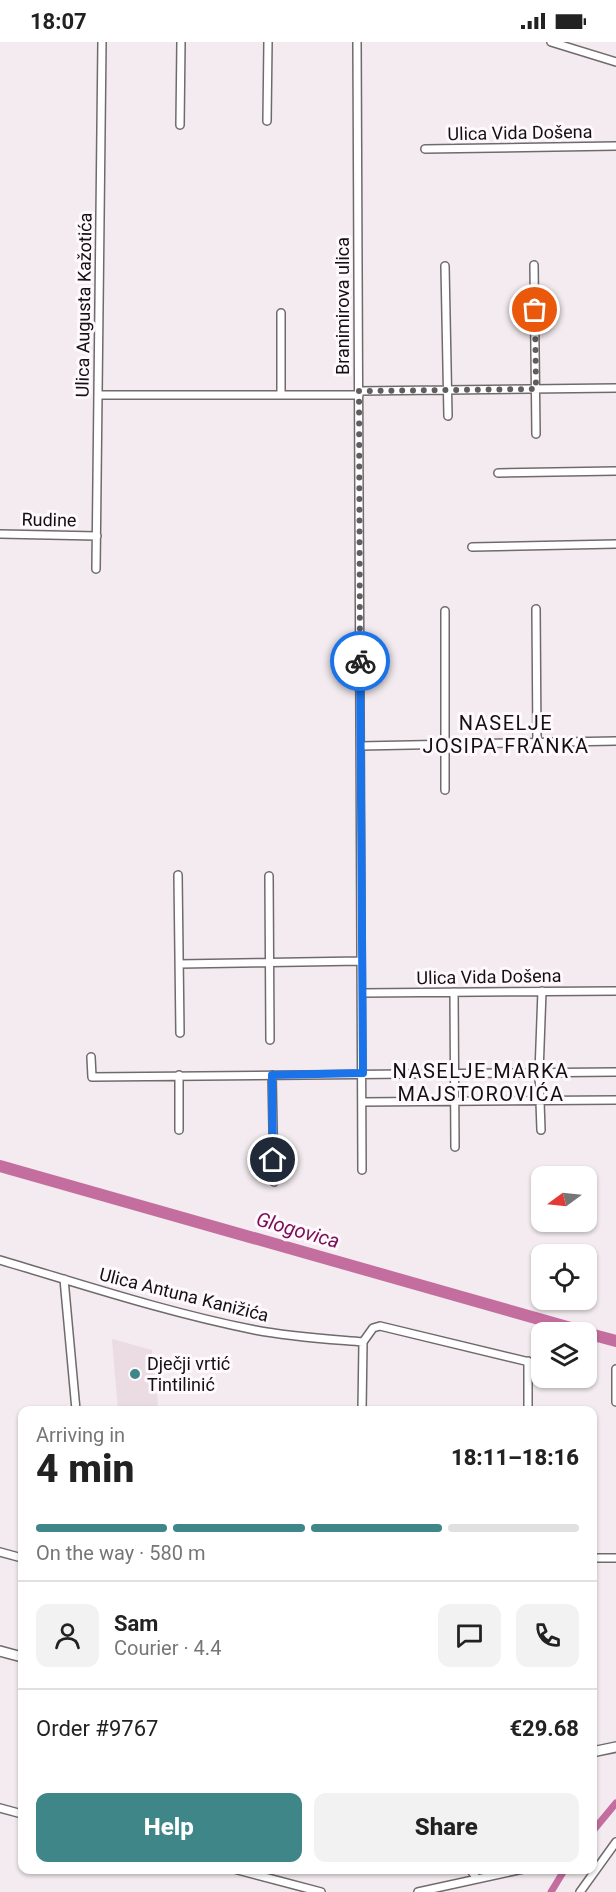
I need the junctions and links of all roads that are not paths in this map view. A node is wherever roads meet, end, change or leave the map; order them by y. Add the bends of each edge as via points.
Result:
1 (102, 42) edge
2 (181, 42) edge
3 (268, 42) edge
4 (357, 42) edge
5 (551, 42) edge
6 (616, 62) edge
7 (267, 121) dead end
8 (180, 125) dead end
9 (616, 146) edge
10 (425, 149) dead end
11 (534, 265) dead end
12 (445, 266) dead end
13 (280, 313) dead end
14 (616, 388) edge
15 (536, 389) junction
16 (447, 390) junction
17 (359, 393) junction
18 (98, 395) junction
19 (281, 395) junction
20 (448, 416) dead end
21 (536, 434) dead end
22 (616, 471) edge
23 (498, 473) dead end
24 (0, 534) edge
25 (97, 536) junction
26 (616, 544) edge
27 (472, 547) dead end
28 (96, 569) dead end
29 (536, 609) dead end
30 (445, 611) dead end
31 (616, 741) edge
32 (537, 743) junction
33 (447, 745) junction
34 (360, 746) junction
35 (445, 790) dead end
36 (178, 875) dead end
37 (269, 876) dead end
38 (361, 962) junction
39 (179, 963) junction
40 (271, 963) junction
41 (542, 991) junction
42 (616, 991) edge
43 (454, 992) junction
44 (362, 993) junction
45 (180, 1033) dead end
46 (270, 1040) dead end
47 (91, 1057) dead end
48 (616, 1072) edge
49 (363, 1073) junction
50 (455, 1073) junction
51 (539, 1073) junction
52 (179, 1075) junction
53 (272, 1075) junction
54 (540, 1100) junction
55 (616, 1100) edge
56 (455, 1101) junction
57 (363, 1102) junction
58 (179, 1130) dead end
59 (541, 1130) dead end
60 (455, 1148) dead end
61 (362, 1170) dead end
62 (274, 1182) dead end
63 (0, 1260) edge
64 (64, 1279) junction
65 (363, 1342) junction
66 (528, 1361) junction
67 (531, 1362) edge
68 (616, 1370) edge
69 (615, 1380) edge
70 (616, 1402) edge
71 (76, 1406) edge
72 (362, 1406) edge
73 (528, 1406) edge
74 (0, 1552) edge
75 (18, 1557) edge
76 (597, 1558) edge
77 (616, 1558) edge
78 (0, 1651) edge
79 (18, 1656) edge
80 (616, 1747) edge
81 (597, 1751) edge
82 (0, 1808) edge
83 (18, 1813) edge
84 (616, 1842) edge
85 (597, 1868) edge
86 (253, 1874) edge
87 (474, 1874) edge
88 (500, 1874) edge
89 (593, 1874) edge
90 (477, 1879) junction
91 (321, 1892) edge
92 (418, 1892) edge
93 (580, 1892) edge

1 - 18 street, Ulica Augusta Kažotića
2 - 8 street
3 - 7 street
4 - 17 street, Branimirova ulica
5 - 6 street
9 - 10 street, Ulica Vida Došena
11 - 15 street
12 - 16 street
13 - 19 street
14 - 15 street
15 - 16 street
15 - 21 street
16 - 17 street
16 - 20 street
17 - 19 street
17 - 34 street, Branimirova ulica
18 - 19 street
18 - 25 street, Ulica Augusta Kažotića
22 - 23 street
24 - 25 street, Rudine
25 - 28 street, Ulica Augusta Kažotića
26 - 27 street
29 - 32 street
30 - 33 street
31 - 32 street
32 - 33 street
33 - 34 street
33 - 35 street
34 - 38 street, Branimirova ulica
36 - 39 street
37 - 40 street
38 - 40 street
38 - 44 street, Branimirova ulica
39 - 40 street
39 - 45 street
40 - 46 street
41 - 42 street, Ulica Vida Došena
41 - 43 street, Ulica Vida Došena
41 - 51 street
43 - 44 street, Ulica Vida Došena
43 - 50 street
44 - 49 street, Branimirova ulica
47 - 52 street via 92,1077
48 - 51 street
49 - 50 street
49 - 53 street
49 - 57 street, Branimirova ulica
50 - 51 street
50 - 56 street
51 - 54 street
52 - 53 street
52 - 58 street
53 - 62 street
54 - 55 street
54 - 56 street
54 - 59 street
56 - 57 street
56 - 60 street
57 - 61 street, Branimirova ulica
63 - 64 street, Ulica Antuna Kanižića
64 - 65 street, Ulica Antuna Kanižića via 255,1330
64 - 71 street
65 - 66 street via 373,1328 390,1328
65 - 72 street
66 - 67 street
66 - 73 street
68 - 69 street
69 - 70 street
74 - 75 street
76 - 77 street
78 - 79 main road
80 - 81 main road
82 - 83 street
84 - 85 street
86 - 91 street
87 - 90 street
88 - 90 street
89 - 93 street
90 - 92 street

